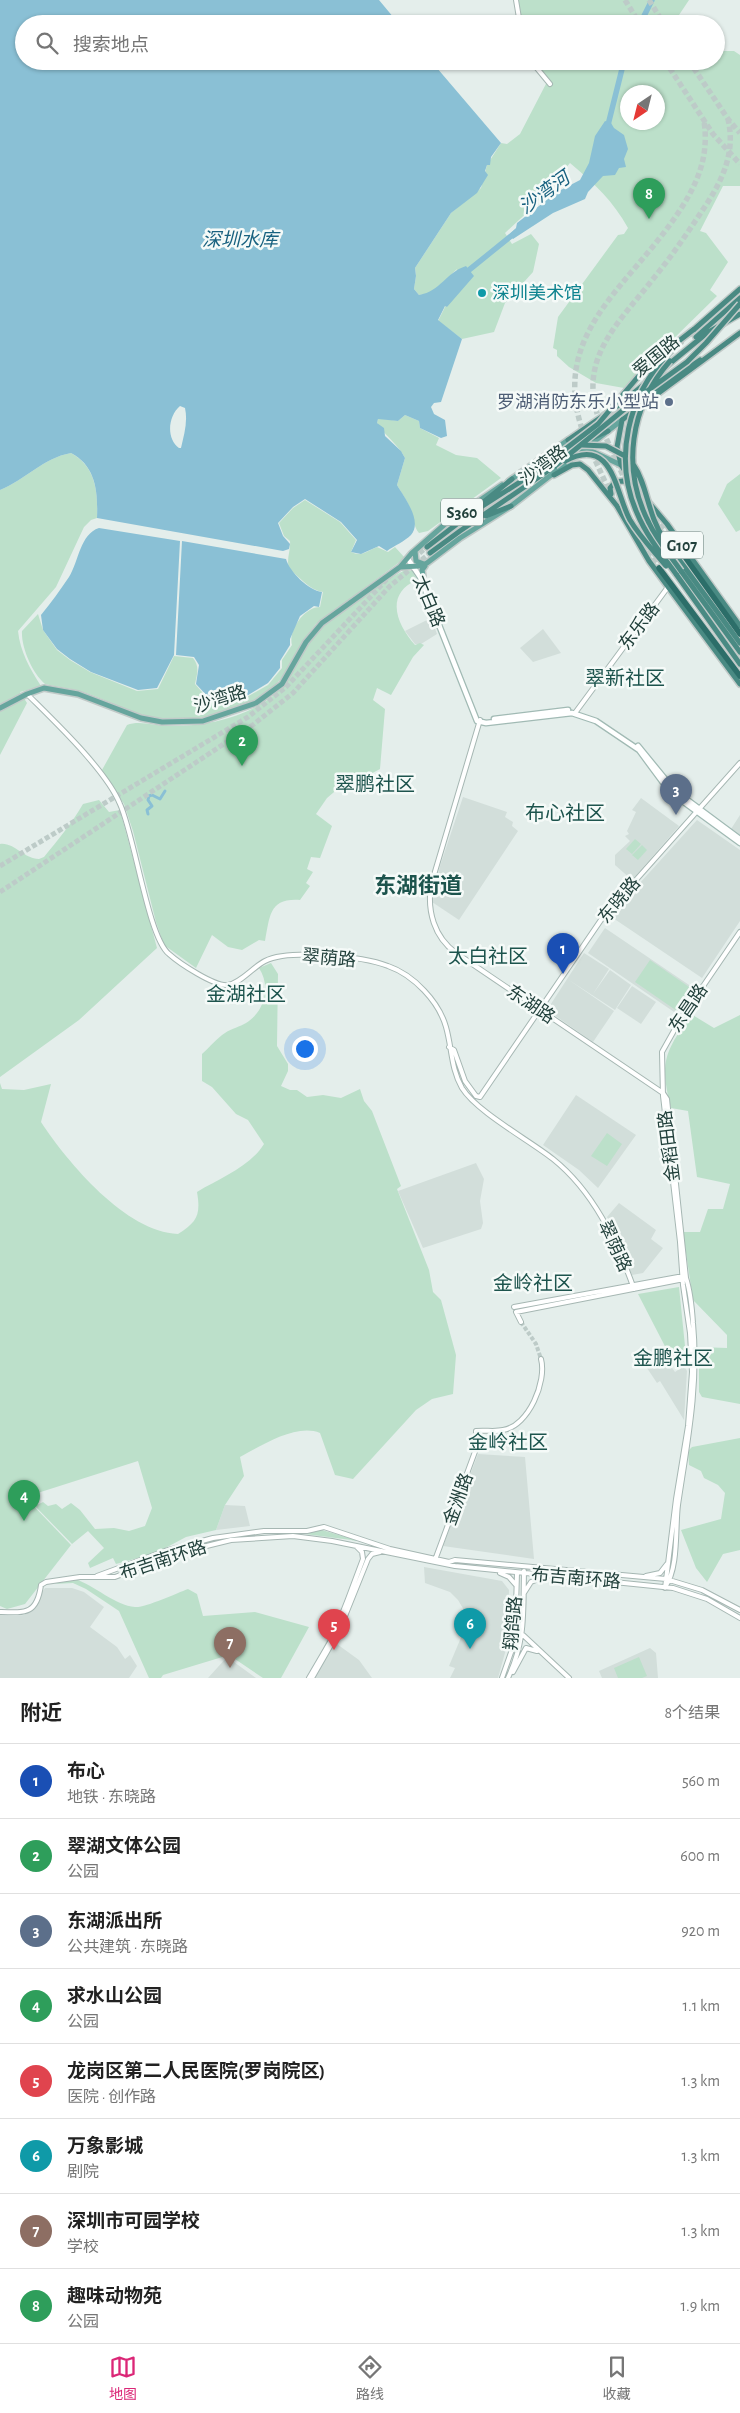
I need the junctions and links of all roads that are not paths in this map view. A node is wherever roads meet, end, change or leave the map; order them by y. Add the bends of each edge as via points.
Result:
1 (516, 0) edge
2 (518, 15) edge
3 (538, 70) edge
4 (550, 84) dead end
5 (740, 289) edge
6 (740, 298) edge
7 (740, 304) edge
8 (739, 314) edge
9 (693, 330) junction
10 (740, 333) edge
11 (709, 356) junction
12 (643, 394) junction
13 (606, 414) junction
14 (622, 420) junction
15 (608, 431) junction
16 (568, 440) junction
17 (587, 449) junction
18 (621, 465) junction
19 (555, 466) junction
20 (534, 473) junction
21 (554, 475) junction
22 (512, 479) junction
23 (634, 485) junction
24 (511, 506) junction
25 (618, 506) junction
26 (470, 514) junction
27 (476, 519) junction
28 (670, 536) tunnel mouth
29 (427, 547) tunnel mouth
30 (415, 550) junction
31 (430, 553) tunnel mouth
32 (408, 559) junction
33 (427, 563) junction
34 (415, 566) junction
35 (400, 567) junction
36 (659, 568) tunnel mouth
37 (675, 575) junction
38 (422, 576) junction
39 (668, 587) junction
40 (431, 600) junction
41 (740, 626) edge
42 (740, 634) edge
43 (740, 642) edge
44 (740, 652) edge
45 (740, 664) edge
46 (740, 676) edge
47 (740, 684) edge
48 (27, 694) junction
49 (0, 708) edge
50 (575, 712) junction
51 (480, 721) junction
52 (740, 763) edge
53 (697, 811) junction
54 (740, 841) edge
55 (740, 932) edge
56 (540, 1009) junction
57 (449, 1047) junction
58 (663, 1093) junction
59 (684, 1278) junction
60 (633, 1287) junction
61 (521, 1322) dead end
62 (541, 1359) tunnel mouth
63 (355, 1545) junction
64 (382, 1552) junction
65 (670, 1558) junction
66 (435, 1560) junction
67 (517, 1566) junction
68 (524, 1566) junction
69 (123, 1567) junction
70 (497, 1571) junction
71 (125, 1573) junction
72 (517, 1573) junction
73 (524, 1574) junction
74 (546, 1576) junction
75 (645, 1576) junction
76 (88, 1579) junction
77 (668, 1580) junction
78 (517, 1587) junction
79 (665, 1588) junction
80 (524, 1595) junction
81 (740, 1610) edge
82 (0, 1612) edge
83 (740, 1618) edge
84 (341, 1623) junction
85 (523, 1635) junction
86 (543, 1654) junction
87 (509, 1677) edge
88 (309, 1678) edge
89 (312, 1678) edge
90 (502, 1678) edge
91 (569, 1678) edge

1 - 2 street
3 - 4 street
5 - 9 highway
6 - 44 highway, bridge via 665,367 647,396 635,431 632,465 639,500 652,528
7 - 12 highway, bridge via 697,353
8 - 13 highway, 爱国路 via 707,333
9 - 20 highway, bridge via 648,365 598,424
9 - 37 highway, bridge via 662,360 647,381 632,414 626,442 626,475 634,508
10 - 11 highway, 爱国路
11 - 12 highway, bridge
11 - 14 highway, 爱国路
12 - 19 highway, bridge
13 - 15 highway via 588,430 587,435 592,438
13 - 16 highway, 爱国路
14 - 15 main road, 沙湾路 / S360
14 - 18 highway, G107 via 617,447
15 - 17 main road, 沙湾路 / S360
16 - 17 main road
16 - 22 main road, 沙湾路 / S360
17 - 18 main road
17 - 21 main road, 沙湾路 / S360
18 - 23 highway, G107
19 - 27 highway
19 - 37 highway, bridge via 583,456 607,465 632,522
20 - 26 highway
20 - 43 highway, bridge via 583,445 606,446 626,457 640,478 650,515 659,533
21 - 24 main road, 沙湾路 / S360
21 - 25 highway, G107 via 572,465 584,466
22 - 26 highway
22 - 30 main road, 沙湾路 / S360 via 444,525
23 - 25 highway via 620,481 612,484 610,491
23 - 41 highway, G107 via 667,524
24 - 27 highway
24 - 33 main road, 沙湾路 / S360
25 - 39 highway, G107 via 643,553
26 - 29 highway
27 - 31 highway
28 - 42 highway
30 - 32 main road, 沙湾路 / S360
30 - 33 main road via 416,560
32 - 34 main road, 太白路
32 - 35 main road, 沙湾路 / S360
33 - 34 main road, 沙湾路 / S360
33 - 38 main road
34 - 35 main road, 沙湾路 / S360
34 - 38 main road, 太白路
34 - 40 main road, 太白路
35 - 48 main road, 沙湾路 / S360 via 322,623 303,647 287,677 273,692 220,717 162,722 141,718 62,690 44,688
36 - 46 highway
37 - 45 highway
38 - 40 main road, 太白路
39 - 47 highway, G107
39 - 50 street, 东乐路
40 - 51 main road, 太白路
48 - 49 main road, 沙湾路 / S360
48 - 57 street, 翠荫路 via 115,793 130,831 155,930 162,948 169,955 194,972 226,985 234,983 263,962 290,954 387,965 415,983 432,1000 444,1022
50 - 51 main road
50 - 53 main road via 636,748 667,789
51 - 56 street, 东湖路 via 431,885 431,914 448,947
52 - 53 street, 东晓路
53 - 54 main road
53 - 56 street, 东晓路 via 603,917
55 - 58 street, 东昌路 via 664,1046
56 - 57 street, 东晓路 via 479,1097 467,1086 454,1050
56 - 58 street, 东湖路
57 - 60 street, 翠荫路 via 457,1076 470,1098 553,1159 583,1188 599,1212
58 - 59 street, 金稻田路 via 667,1099
59 - 60 street
59 - 65 street, 金稻田路 via 692,1380
59 - 77 street, 金稻田路 via 694,1333 695,1379
60 - 61 street via 515,1309
62 - 66 street, 金洲路 via 542,1377 526,1414 503,1430 476,1431 476,1449
63 - 64 street, 布吉南环路
63 - 71 street, 布吉南环路 via 317,1538 254,1537 178,1553
63 - 84 street via 362,1552 363,1559
64 - 66 street, 布吉南环路
64 - 84 street via 372,1554 368,1559
65 - 75 street via 662,1571
65 - 77 street, 金稻田路
66 - 67 street, 布吉南环路
66 - 69 street, 布吉南环路 via 324,1527 214,1538
66 - 70 street, 布吉南环路
67 - 68 street, 布吉南环路
67 - 72 street, 翔鸽路
68 - 73 street, 翔鸽路
68 - 75 street, 布吉南环路
69 - 71 street
69 - 76 street, 布吉南环路
70 - 72 street, 布吉南环路
70 - 78 street via 509,1577
71 - 76 street, 布吉南环路
72 - 73 street, 布吉南环路
72 - 78 street, 翔鸽路
73 - 74 street, 布吉南环路
73 - 80 street, 翔鸽路
74 - 79 street, 布吉南环路
74 - 80 street via 531,1582
75 - 77 street, 布吉南环路
76 - 82 street via 46,1582 41,1585 38,1604 32,1609
77 - 79 street, 金稻田路
77 - 81 street via 702,1590
78 - 90 street, 翔鸽路 via 516,1631
79 - 83 street, 布吉南环路 via 707,1599
80 - 85 street, 翔鸽路
84 - 88 street
84 - 89 street via 329,1652
85 - 86 street
85 - 87 street, 翔鸽路
86 - 87 street via 526,1648
86 - 91 street

